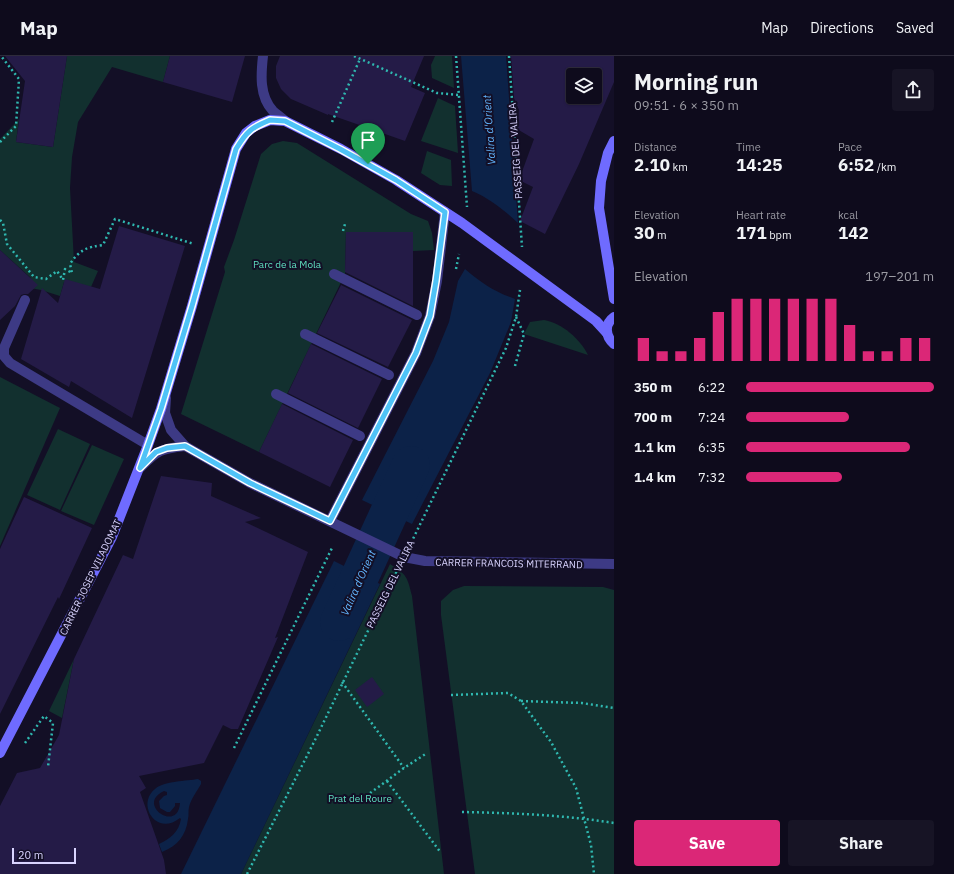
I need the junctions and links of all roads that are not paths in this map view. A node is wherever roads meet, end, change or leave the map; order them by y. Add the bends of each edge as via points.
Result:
1 (263, 56) edge
2 (285, 121) junction
3 (614, 141) edge
4 (445, 212) junction
5 (334, 274) dead end
6 (614, 299) edge
7 (25, 300) dead end
8 (417, 315) dead end
9 (614, 317) edge
10 (607, 333) junction
11 (305, 334) dead end
12 (614, 344) edge
13 (389, 375) dead end
14 (166, 390) junction
15 (276, 394) dead end
16 (360, 436) dead end
17 (148, 445) junction
18 (185, 446) junction
19 (140, 468) junction
20 (330, 521) junction
21 (614, 564) edge
22 (0, 753) edge

1 - 2 street via 261,76 264,94 272,110
2 - 4 main road via 396,180
2 - 14 main road, CARRER JOSEP VILADOMAT via 270,120 255,126 246,133 236,149
3 - 6 main road via 601,181 599,208
4 - 10 main road via 596,321
4 - 20 street via 430,316 416,353
5 - 8 street
7 - 17 street via 4,348 4,356 10,363
9 - 10 main road via 608,322
10 - 12 main road
11 - 13 street
14 - 17 main road, CARRER JOSEP VILADOMAT
14 - 18 street, CARRER FRANCOIS MITERRAND via 166,414 171,430
15 - 16 street
17 - 19 main road, CARRER JOSEP VILADOMAT
18 - 19 street via 156,452
18 - 20 street, CARRER FRANCOIS MITERRAND via 250,483
19 - 22 main road, CARRER JOSEP VILADOMAT via 112,537
20 - 21 street, CARRER FRANCOIS MITERRAND via 404,556 425,561

